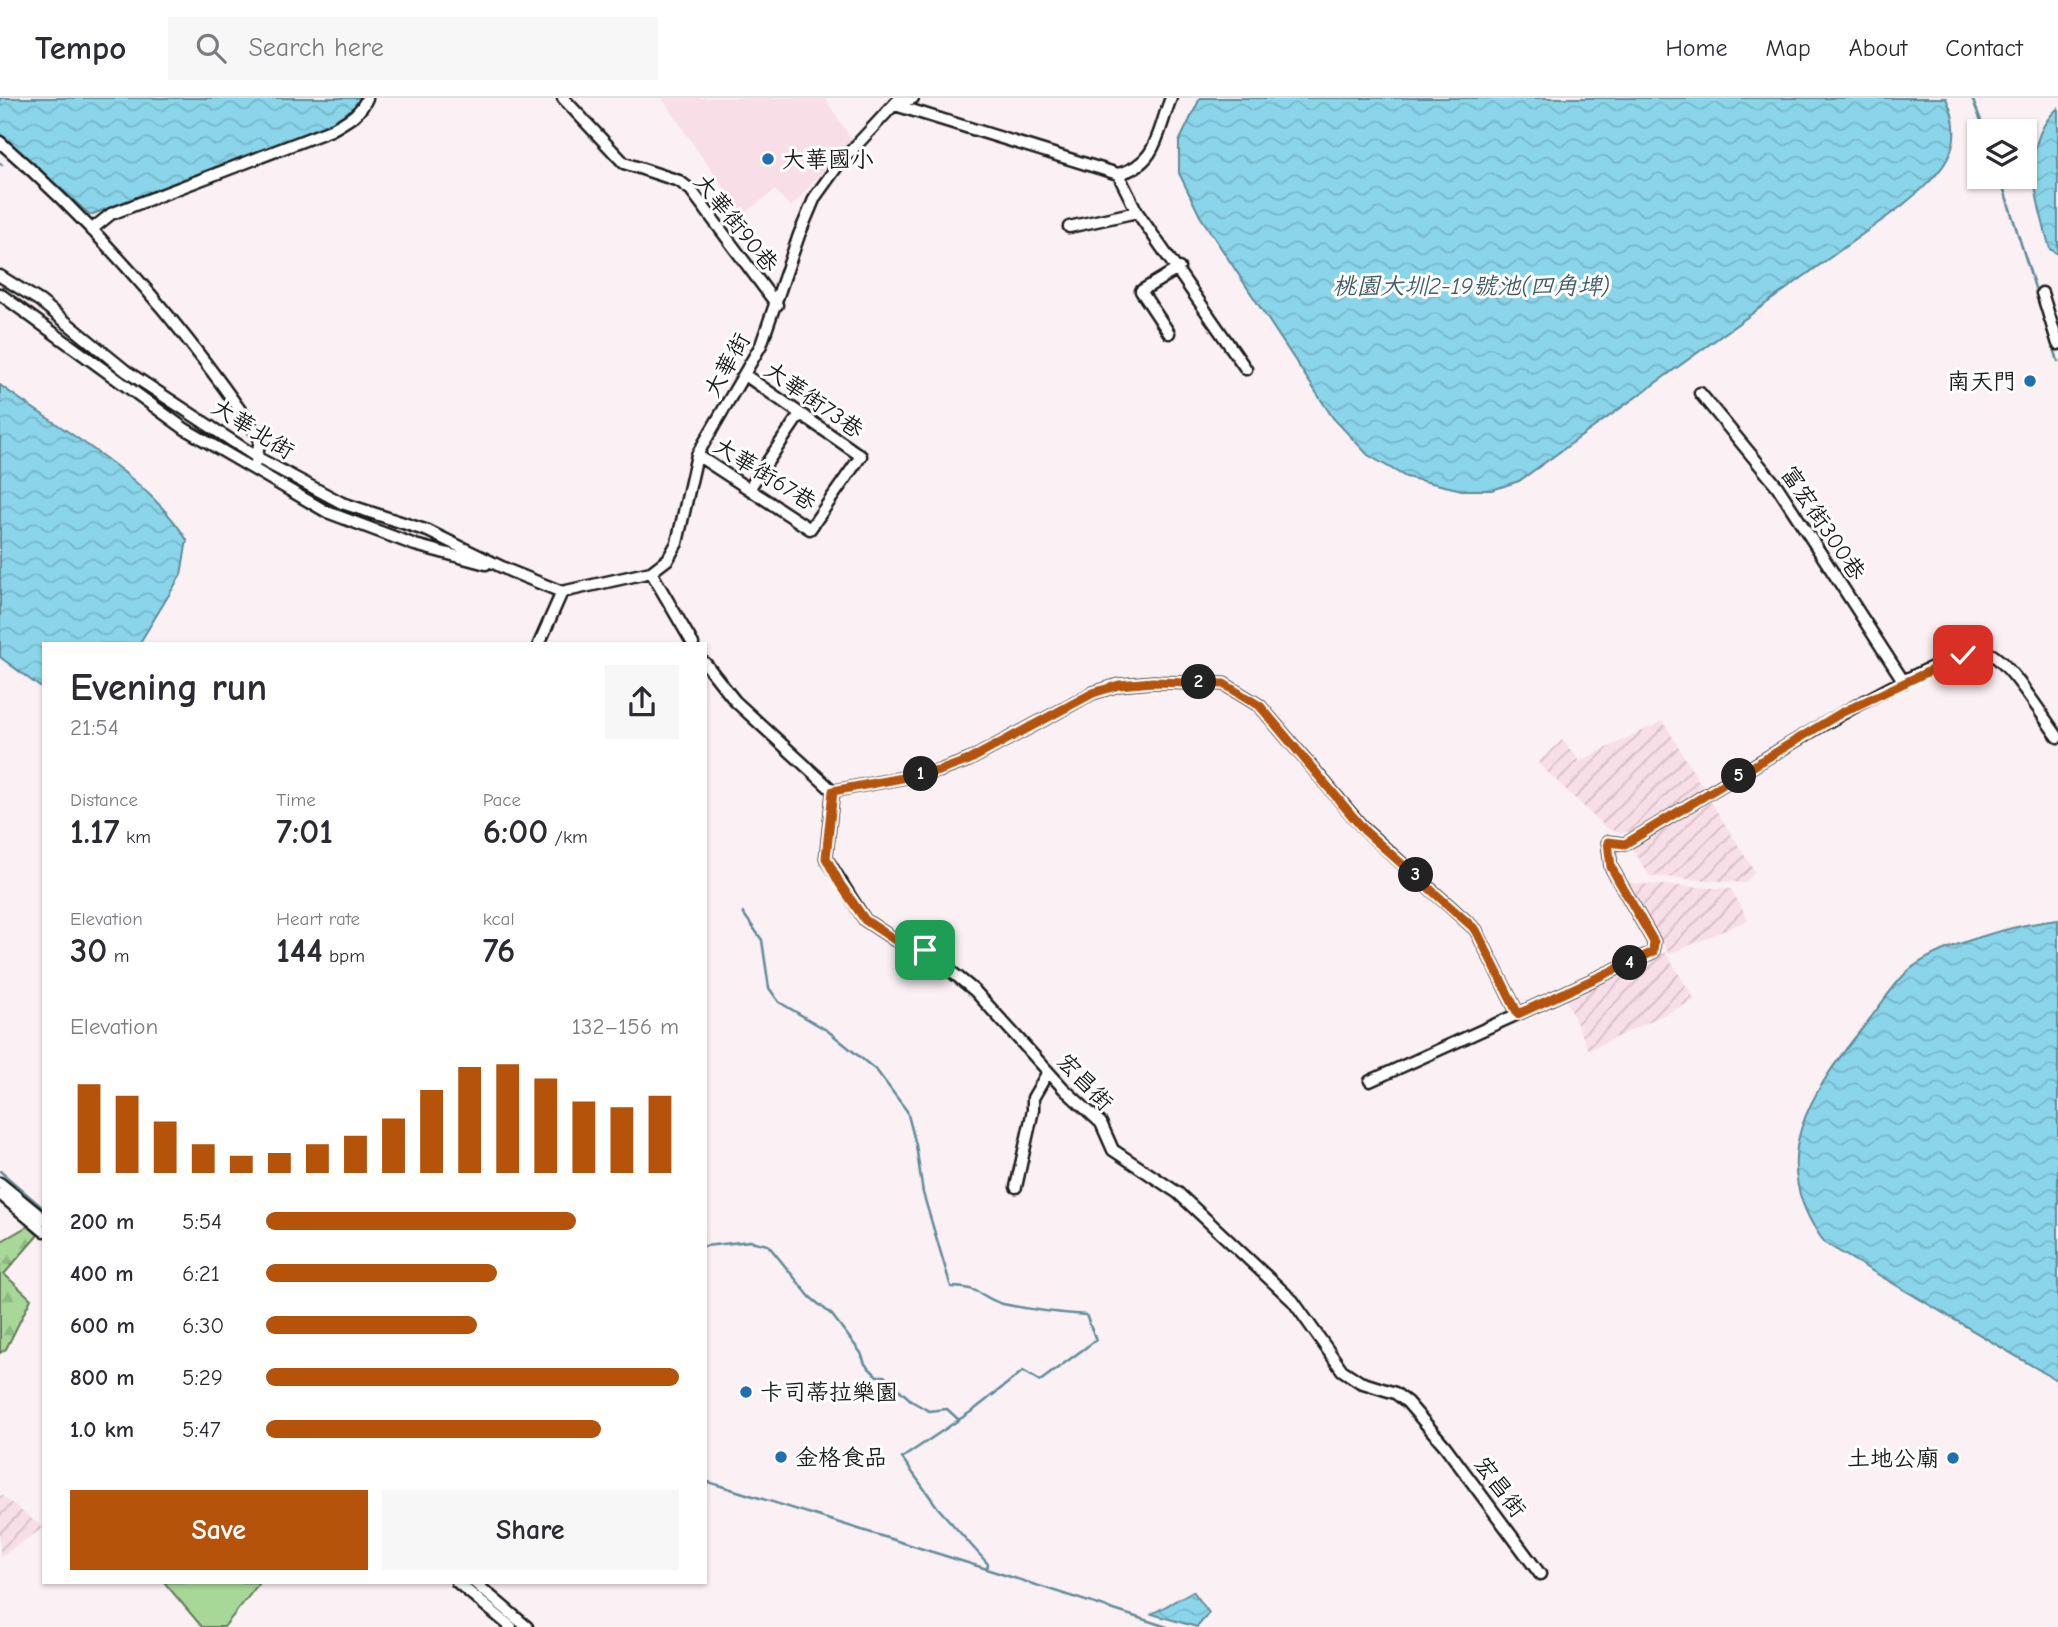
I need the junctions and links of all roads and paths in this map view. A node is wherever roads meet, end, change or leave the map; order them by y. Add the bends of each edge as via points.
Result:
1 (367, 98) edge
2 (563, 98) edge
3 (913, 98) edge
4 (1171, 98) edge
5 (894, 100) edge
6 (0, 142) edge
7 (1118, 174) junction
8 (1137, 212) junction
9 (1069, 228) dead end
10 (91, 230) junction
11 (1179, 268) junction
12 (0, 276) edge
13 (0, 293) edge
14 (2042, 293) dead end
15 (777, 305) junction
16 (1169, 333) dead end
17 (2058, 344) edge
18 (1246, 369) dead end
19 (745, 375) junction
20 (1700, 393) dead end
21 (800, 414) junction
22 (698, 455) junction
23 (861, 456) joint
24 (258, 457) junction
25 (253, 468) junction
26 (749, 489) junction
27 (510, 571) junction
28 (651, 572) junction
29 (562, 592) junction
30 (540, 642) edge
31 (692, 642) edge
32 (707, 666) edge
33 (1904, 682) junction
34 (2058, 737) edge
35 (833, 791) junction
36 (1518, 1014) junction
37 (1048, 1072) junction
38 (1370, 1082) dead end
39 (0, 1183) edge
40 (1016, 1187) dead end
41 (0, 1194) edge
42 (42, 1217) edge
43 (42, 1229) edge
44 (1541, 1574) dead end
45 (459, 1584) edge
46 (476, 1584) edge
47 (510, 1627) edge
48 (527, 1627) edge

1 - 10 street via 351,119 331,130 111,214
2 - 15 street, 大華街90巷 via 624,163 679,181 691,190
3 - 5 street, 大華街
4 - 7 street via 1151,155 1135,170
5 - 7 street
5 - 15 street, 大華街 via 815,197
6 - 10 street
7 - 8 street
8 - 9 street
8 - 11 street
10 - 24 street via 156,298 214,371 260,439
11 - 16 street via 1141,291
11 - 18 street
12 - 24 street, 大華北街 via 40,301 126,371
13 - 25 street, 大華北街 via 185,429
14 - 17 street
15 - 19 street, 大華街
19 - 21 street, 大華街73巷
19 - 22 street, 大華街
20 - 33 street, 富宏街300巷 via 1777,486
21 - 23 street, 大華街73巷
21 - 26 street
22 - 26 street, 大華街67巷
22 - 28 street, 大華街 via 677,543 668,559
23 - 26 street, 大華街67巷 via 810,529
24 - 25 street
24 - 27 street, 大華北街 via 342,503 428,531
25 - 27 street, 大華北街 via 327,512 415,545
27 - 29 street, 大華北街
28 - 29 street
28 - 31 street
29 - 30 street
32 - 35 street via 735,701
33 - 34 street via 1963,655 1987,652 2002,662
33 - 36 street via 1841,713 1625,844 1608,842 1611,867 1654,942 1653,952
35 - 36 street via 939,771 969,760 1093,693 1119,685 1224,684 1260,706 1365,831 1476,930
35 - 37 street, 宏昌街 via 826,858 865,920 895,940 925,950 975,991
36 - 38 street
37 - 40 street via 1032,1098 1034,1110
37 - 44 street, 宏昌街 via 1101,1123 1113,1150 1178,1194 1293,1301 1342,1370 1407,1402
39 - 42 street
41 - 43 street
45 - 47 street
46 - 48 street

